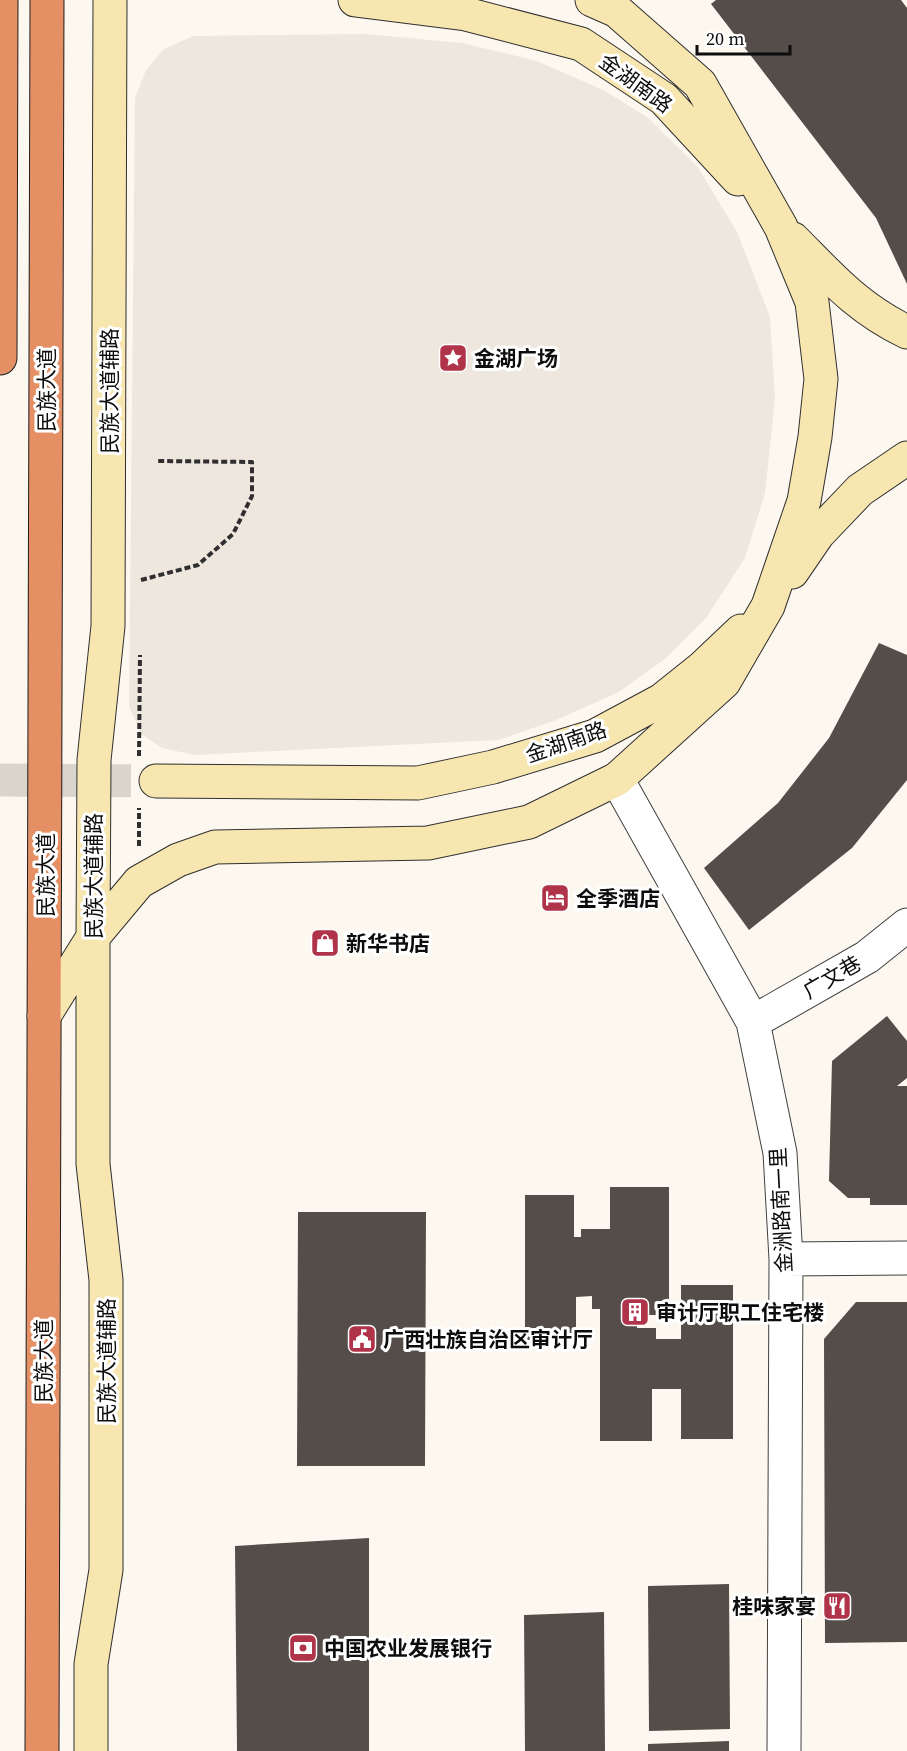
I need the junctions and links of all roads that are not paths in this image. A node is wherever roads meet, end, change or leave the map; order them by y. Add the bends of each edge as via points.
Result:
1 (1, 0) edge
2 (47, 0) edge
3 (110, 0) edge
4 (355, 0) edge
5 (611, 4) edge
6 (781, 227) junction
7 (907, 332) edge
8 (0, 358) edge
9 (907, 459) edge
10 (768, 606) junction
11 (617, 779) junction
12 (156, 782) tunnel mouth
13 (907, 925) edge
14 (93, 937) junction
15 (44, 1016) junction
16 (753, 1022) junction
17 (907, 1258) edge
18 (786, 1259) junction
19 (42, 1751) edge
20 (91, 1751) edge
21 (784, 1751) edge

1 - 8 highway
2 - 15 highway, 民族大道
3 - 14 main road, 民族大道辅路 via 108,626 94,760
4 - 6 main road, 金湖南路 via 466,14 581,44 664,99
5 - 6 main road via 700,84
6 - 7 main road, 金湖南路 via 851,297 882,320
6 - 10 main road via 812,302 821,379 804,501
9 - 10 main road, 金湖南路 via 860,490 825,527
10 - 11 main road via 724,682
10 - 12 main road, 金湖南路 via 662,700 595,736 493,767 418,783
11 - 14 main road via 529,822 428,843 215,847 178,860 139,882
11 - 16 street, 金洲路南一里
13 - 16 street, 广文巷 via 867,957
14 - 15 main road
14 - 20 main road, 民族大道辅路 via 93,1164 106,1280 106,1570 91,1664
15 - 19 highway, 民族大道
16 - 18 street, 金洲路南一里 via 780,1153
17 - 18 street
18 - 21 street, 金洲路南一里

